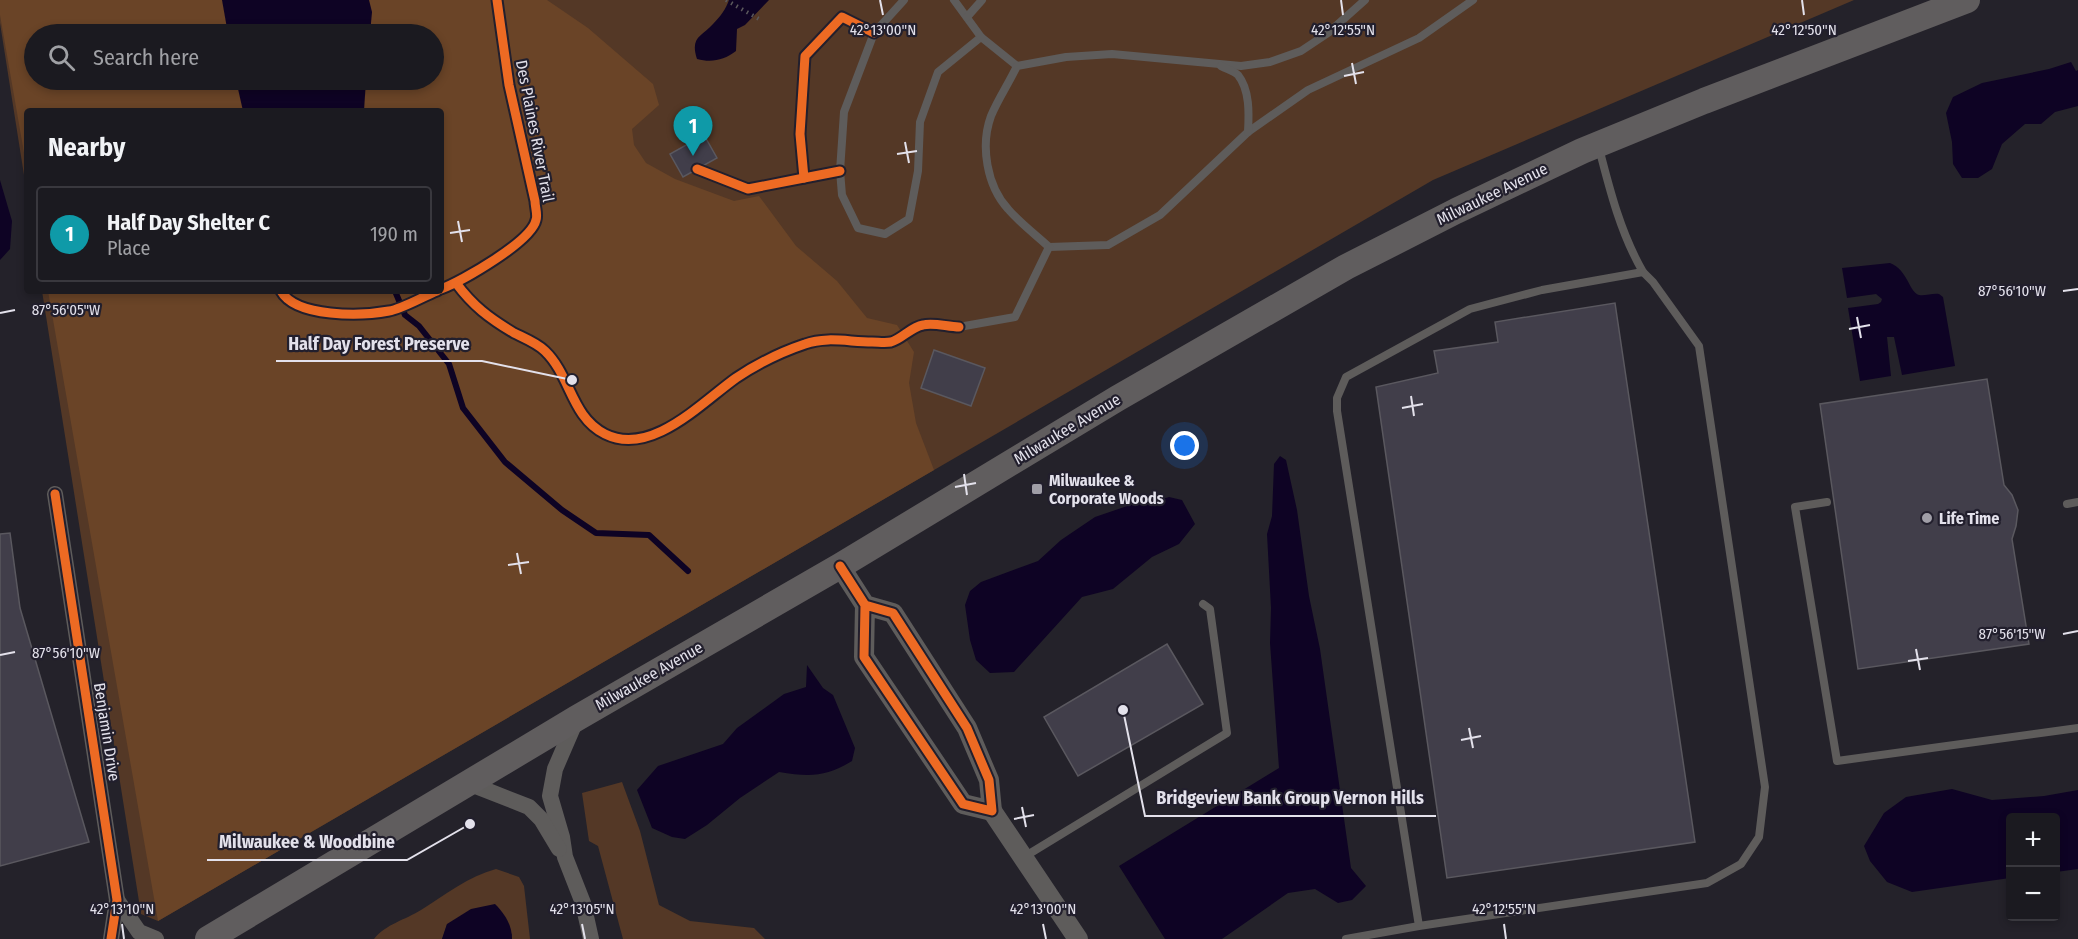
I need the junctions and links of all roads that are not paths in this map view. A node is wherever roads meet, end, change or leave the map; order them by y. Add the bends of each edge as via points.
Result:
1 (904, 0) edge
2 (954, 0) edge
3 (971, 0) edge
4 (982, 0) edge
5 (1365, 0) edge
6 (1473, 0) edge
7 (1967, 0) edge
8 (967, 17) junction
9 (981, 37) junction
10 (1215, 63) junction
11 (1017, 66) junction
12 (1248, 132) junction
13 (1598, 145) junction
14 (1049, 247) junction
15 (1643, 272) junction
16 (959, 327) dead end
17 (56, 494) dead end
18 (1827, 502) dead end
19 (2078, 502) edge
20 (2067, 504) dead end
21 (840, 566) junction
22 (1203, 604) dead end
23 (865, 605) junction
24 (577, 718) junction
25 (2078, 728) edge
26 (468, 783) junction
27 (992, 811) junction
28 (565, 857) junction
29 (1024, 858) junction
30 (117, 900) junction
31 (1419, 926) junction
32 (111, 939) edge
33 (156, 939) edge
34 (208, 939) edge
35 (591, 939) edge
36 (1078, 939) edge
37 (1346, 939) edge

1 - 9 lane via 874,33 844,112 842,195 858,228 885,234 909,219 918,171 920,122 938,72
2 - 8 lane
3 - 8 lane
4 - 8 lane
5 - 10 lane via 1328,33 1300,51 1270,62 1241,66
6 - 12 lane via 1419,38 1308,90
7 - 13 main road, Milwaukee Avenue via 1704,100
8 - 9 lane
9 - 11 lane
10 - 11 lane via 1112,54
10 - 12 lane via 1237,74 1249,110
11 - 14 lane via 991,118 986,161 994,187 1007,208
12 - 14 lane via 1160,215 1108,245
13 - 15 lane via 1610,192 1631,251
13 - 21 main road, Milwaukee Avenue via 1346,267 1118,398
14 - 16 lane via 1015,318
15 - 31 lane via 1542,290 1470,309 1346,377 1337,398
15 - 31 lane via 1699,346 1765,787 1759,837 1741,864 1707,883
17 - 30 street, Benjamin Drive
18 - 25 lane via 1795,507 1837,761
19 - 20 lane
21 - 23 street
21 - 24 main road, Milwaukee Avenue
22 - 29 lane via 1210,609 1227,733
23 - 27 street via 893,613 967,728 989,780
23 - 27 street via 864,657 963,804
24 - 26 main road, Milwaukee Avenue
24 - 28 street via 555,769 550,796
26 - 28 street via 529,807
26 - 34 main road, Milwaukee Avenue
27 - 29 street
28 - 35 street via 583,903
29 - 36 street
30 - 32 street, Benjamin Drive
30 - 33 street, Benjamin Drive via 139,932
31 - 37 lane

